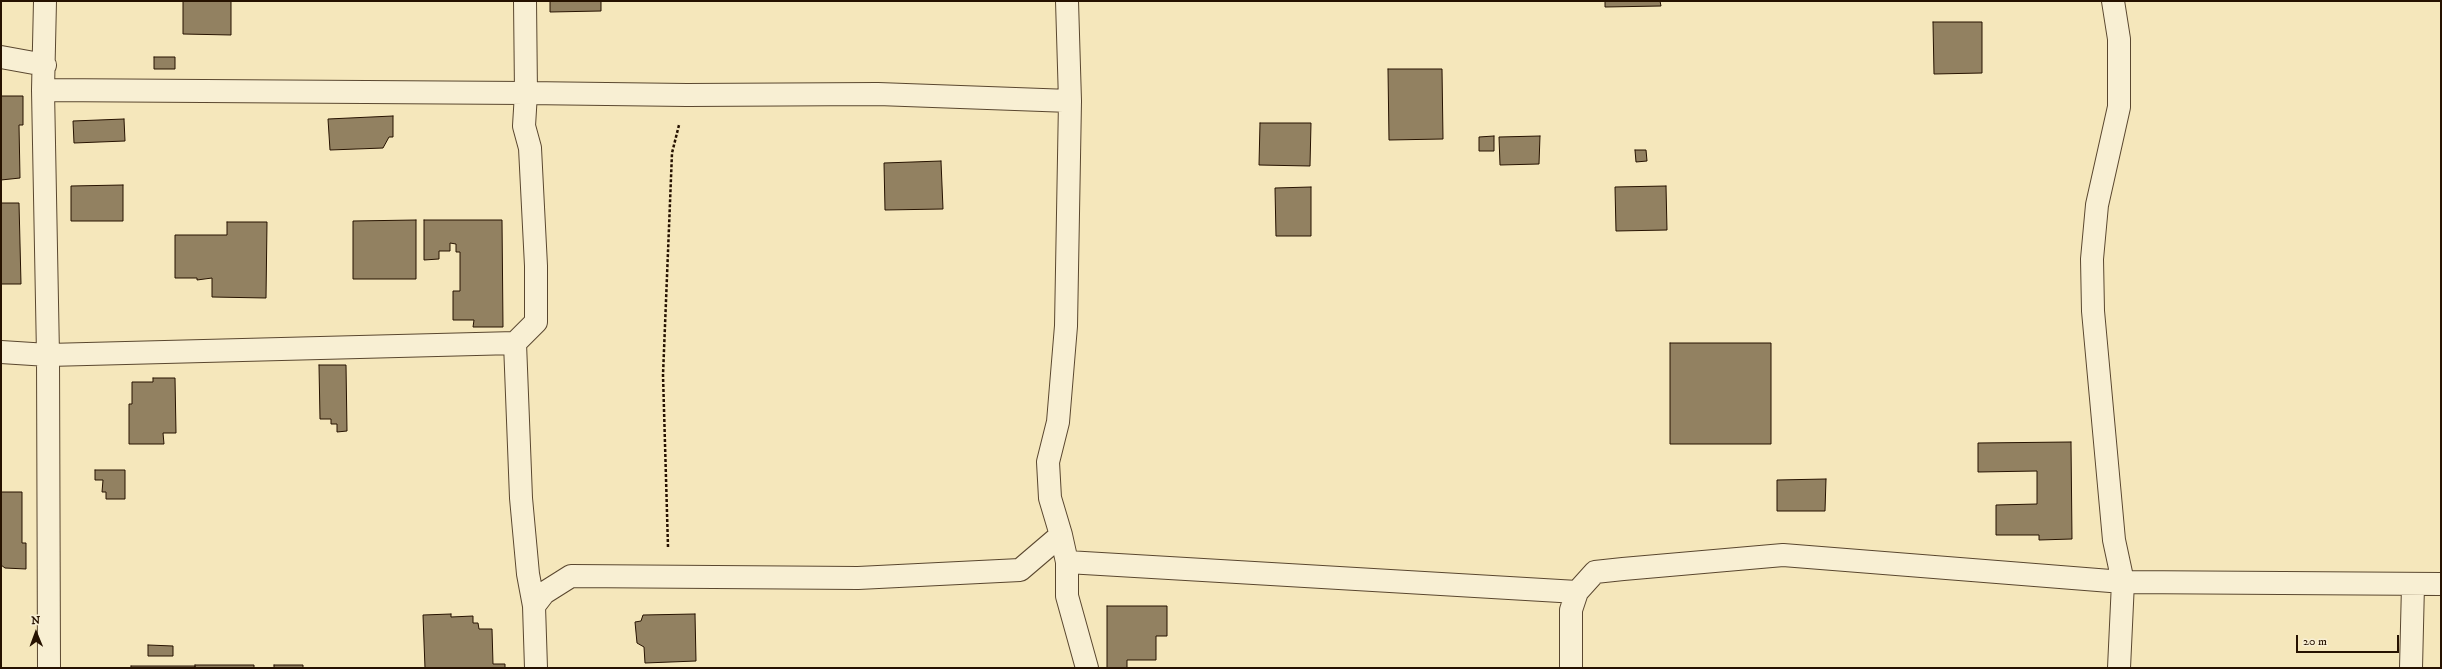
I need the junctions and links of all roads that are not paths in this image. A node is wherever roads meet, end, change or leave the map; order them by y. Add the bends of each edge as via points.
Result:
1 (45, 1) edge
2 (525, 1) edge
3 (1067, 1) edge
4 (2113, 1) edge
5 (1, 57) edge
6 (44, 65) junction
7 (43, 90) junction
8 (526, 92) junction
9 (1070, 101) junction
10 (515, 343) junction
11 (1, 352) edge
12 (48, 355) junction
13 (1061, 535) junction
14 (1067, 562) junction
15 (2123, 582) junction
16 (2441, 584) edge
17 (2413, 585) junction
18 (1577, 592) junction
19 (534, 606) junction
20 (49, 668) edge
21 (536, 668) edge
22 (1087, 668) edge
23 (1571, 668) edge
24 (2119, 668) edge
25 (2411, 668) edge

1 - 6 street
2 - 8 street
3 - 9 street
4 - 15 street via 2119,39 2119,107 2097,205 2092,267 2093,311 2114,540
5 - 6 street
6 - 7 street
7 - 8 street
7 - 12 street
8 - 9 street via 686,95 878,94
8 - 10 street via 524,126 530,148 536,322
9 - 13 street via 1066,326 1058,422 1048,462 1050,498
10 - 12 street
10 - 19 street via 521,498 528,574
11 - 12 street
12 - 20 street
13 - 14 street
13 - 19 street via 1020,570 858,578 571,576 544,593
14 - 18 street
14 - 22 street via 1067,596
15 - 17 street
15 - 18 street via 1783,555 1596,572
15 - 24 street
16 - 17 street
17 - 25 street
18 - 23 street via 1571,610
19 - 21 street

